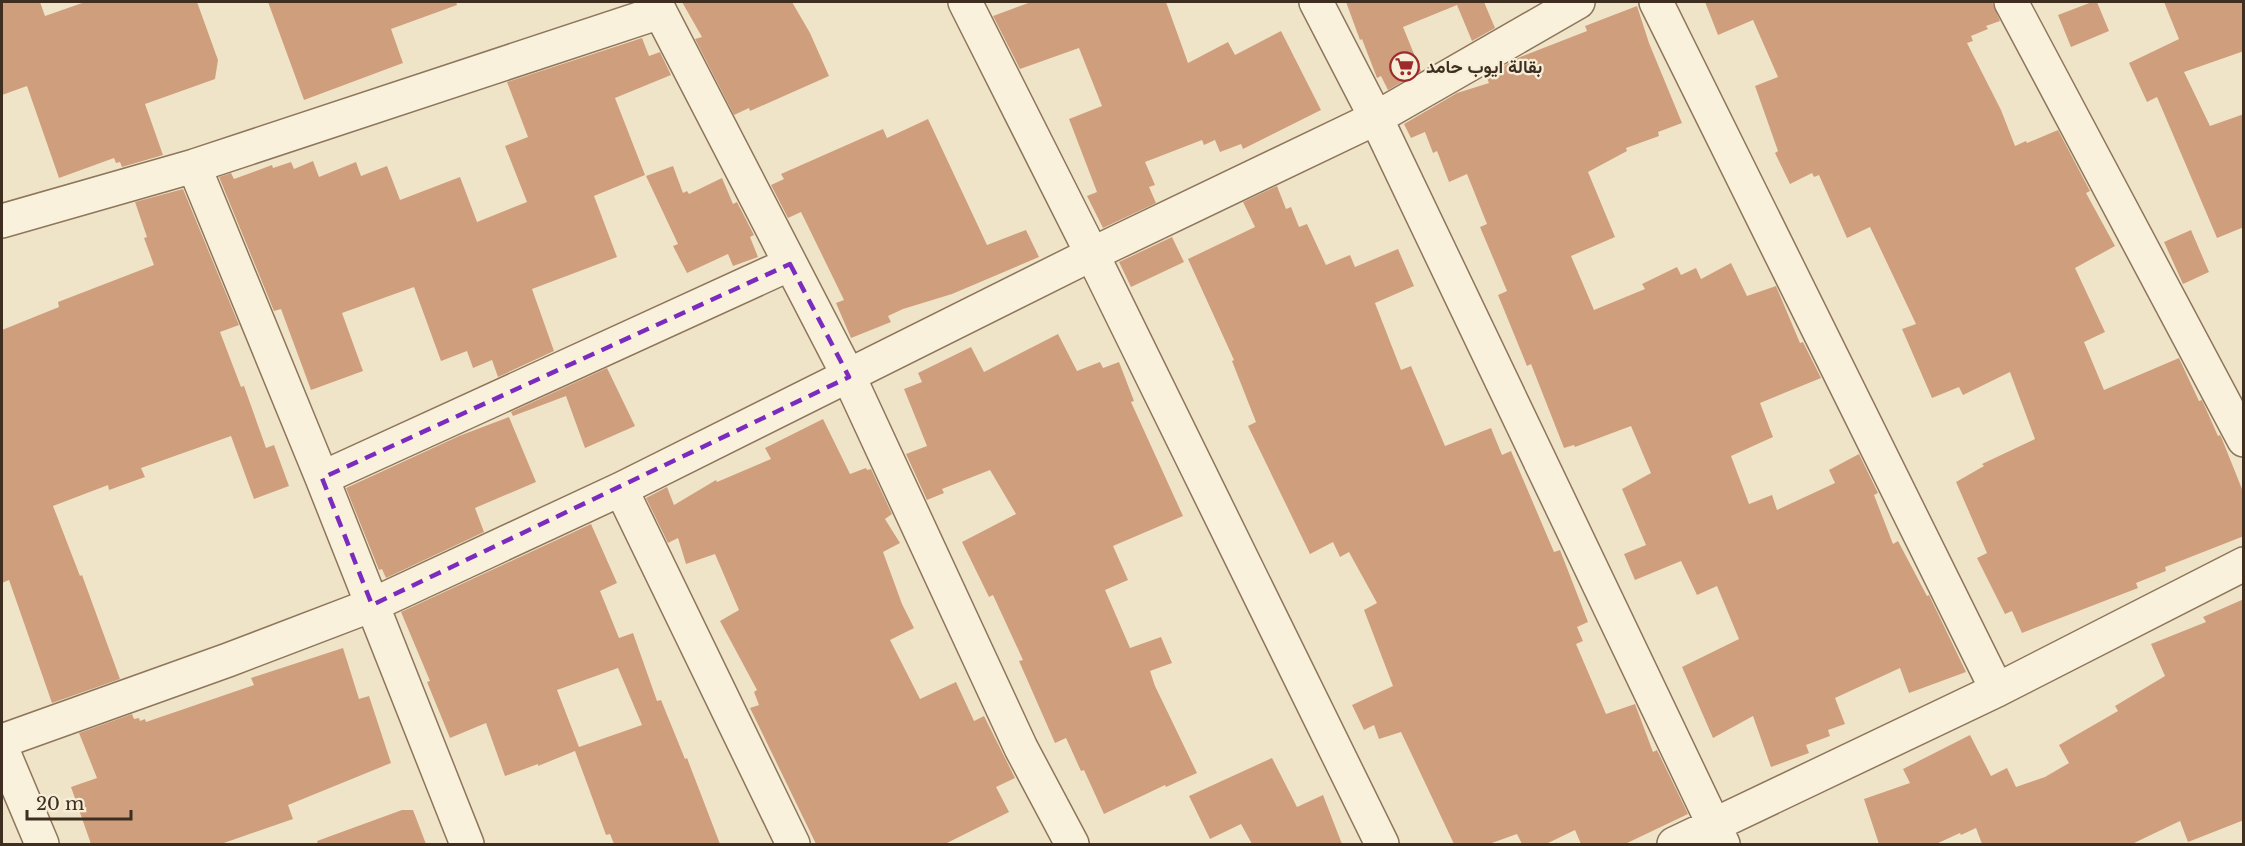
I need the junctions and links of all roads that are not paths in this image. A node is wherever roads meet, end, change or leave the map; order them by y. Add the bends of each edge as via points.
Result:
1 (965, 2) edge
2 (1316, 2) edge
3 (1578, 2) edge
4 (1656, 2) edge
5 (2011, 2) edge
6 (658, 7) edge
7 (1376, 118) junction
8 (194, 166) junction
9 (2, 221) edge
10 (1092, 254) junction
11 (790, 264) junction
12 (849, 377) junction
13 (2244, 440) edge
14 (322, 478) junction
15 (621, 489) junction
16 (2244, 564) edge
17 (372, 605) junction
18 (1997, 690) junction
19 (2, 741) edge
20 (2, 749) edge
21 (1718, 835) edge
22 (42, 844) edge
23 (467, 844) edge
24 (793, 844) edge
25 (1072, 844) edge
26 (1382, 844) edge
27 (1674, 844) edge

1 - 10 street
2 - 7 street
3 - 7 street
4 - 18 street
5 - 13 street
6 - 8 street
6 - 11 street
7 - 10 street
7 - 21 street
8 - 9 street
8 - 14 street
10 - 12 street
10 - 26 street
11 - 12 street
11 - 14 street
12 - 15 street
12 - 25 street via 1021,748
14 - 17 street
15 - 17 street
15 - 24 street
16 - 18 street
17 - 19 street
17 - 23 street
18 - 21 street
20 - 22 street
21 - 27 street

